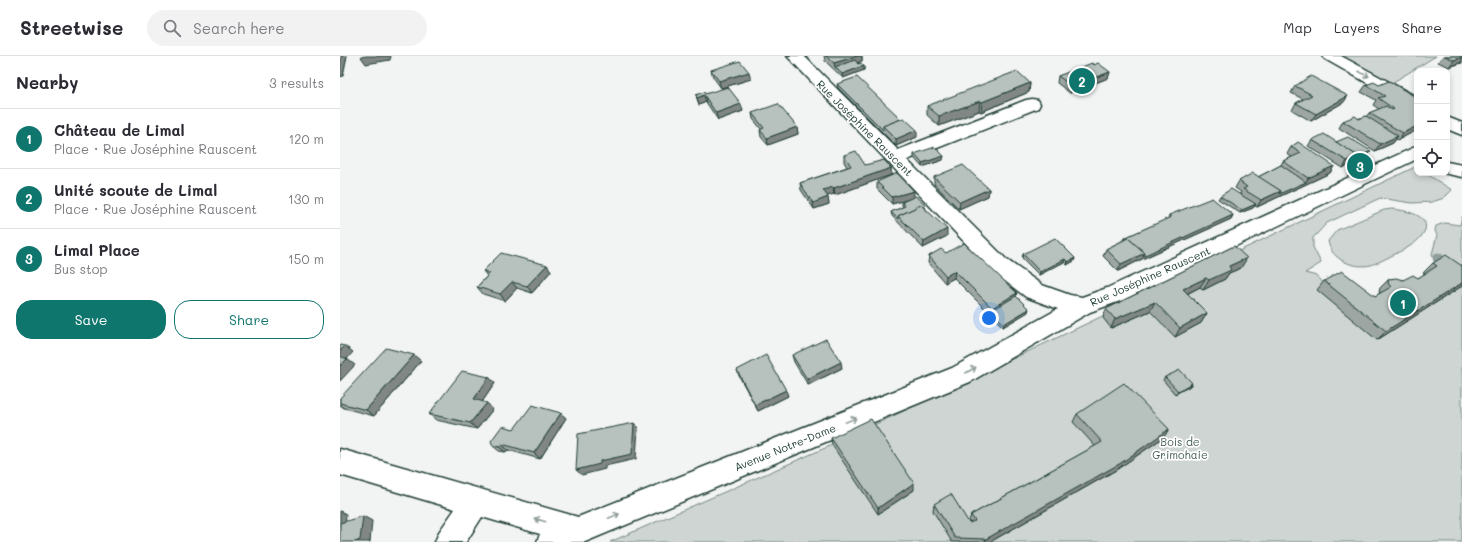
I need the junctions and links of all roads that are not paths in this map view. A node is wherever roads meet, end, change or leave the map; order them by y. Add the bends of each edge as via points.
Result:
1 (794, 56) edge
2 (1330, 56) edge
3 (1414, 102) edge
4 (1032, 104) dead end
5 (1450, 124) edge
6 (1462, 130) edge
7 (1462, 134) edge
8 (1450, 139) edge
9 (895, 158) junction
10 (1409, 158) edge
11 (1450, 169) edge
12 (1462, 171) edge
13 (1082, 306) junction
14 (340, 462) edge
15 (476, 502) junction
16 (578, 531) junction
17 (449, 542) edge
18 (550, 542) edge

1 - 9 street, Rue Joséphine Rauscent
2 -> 3 street
4 - 9 street
5 - 6 street
7 - 8 street
9 - 13 street, Rue Joséphine Rauscent via 1000,266 1034,291
10 - 13 street, Rue Joséphine Rauscent via 1115,294
11 - 12 street
16 -> 13 street, Avenue Notre-Dame via 961,375
14 - 15 street
16 -> 15 street
15 - 17 street
16 - 18 street, Avenue Notre-Dame

